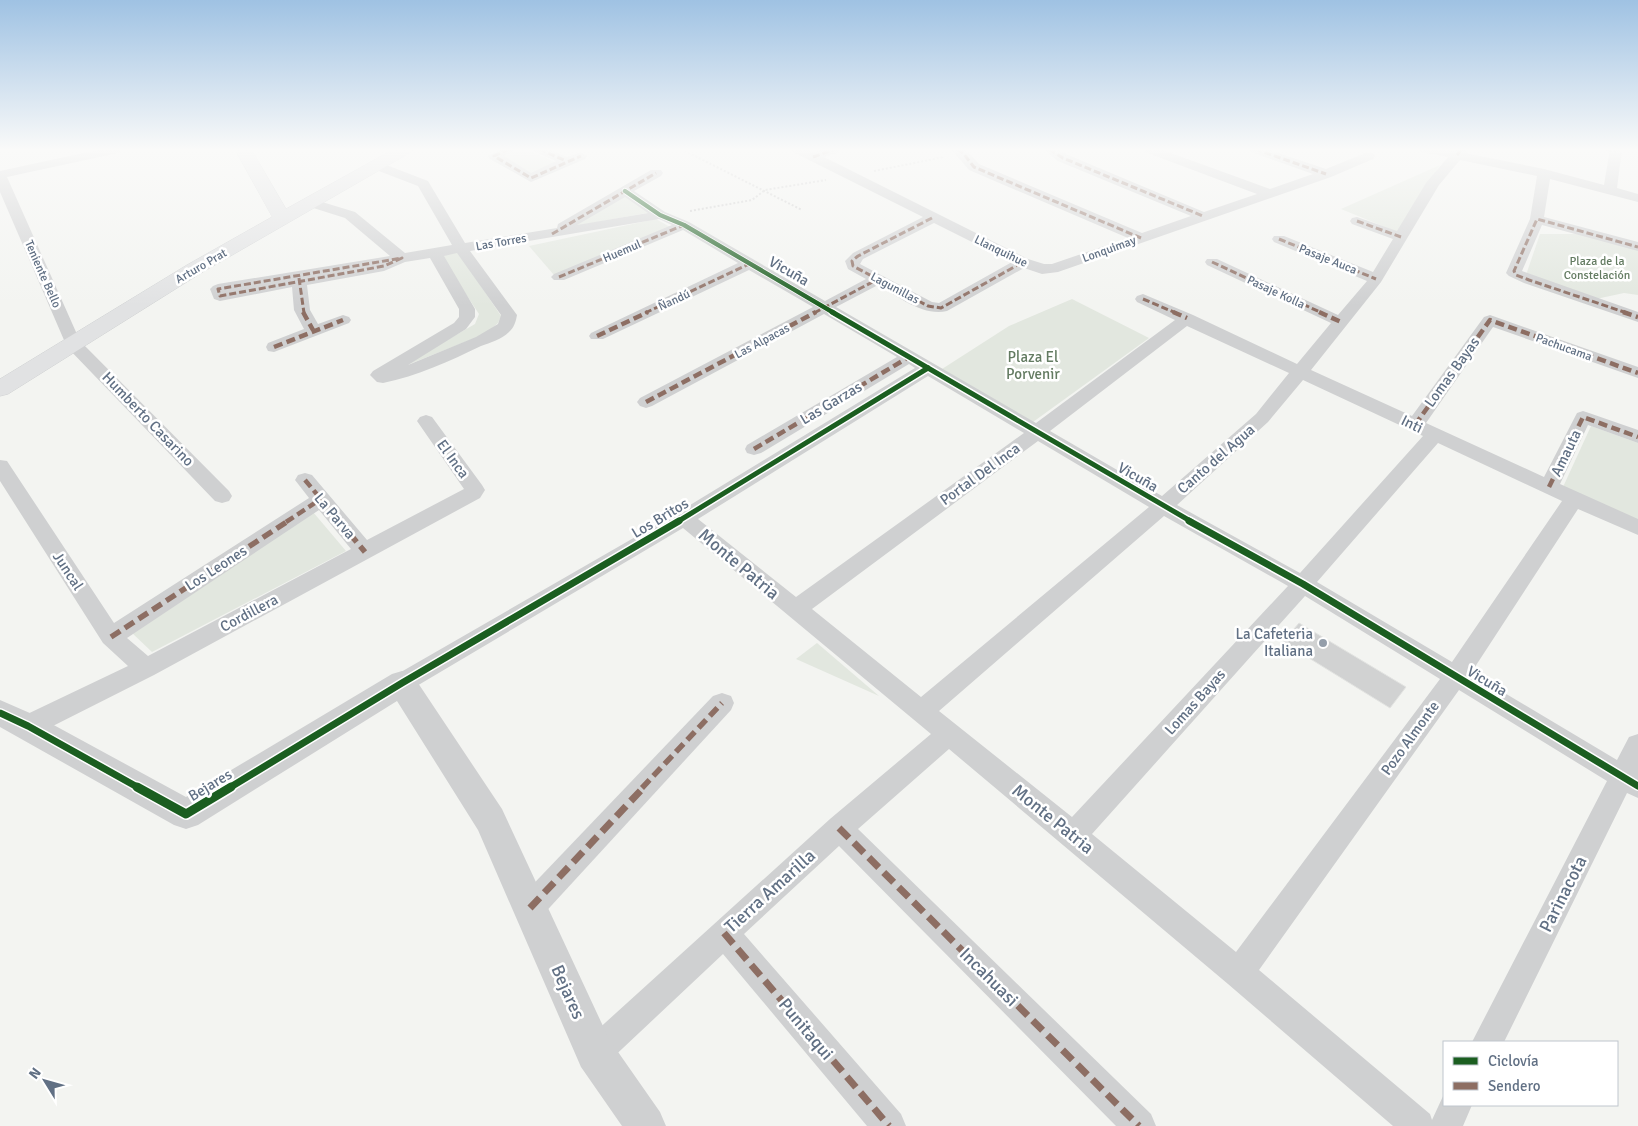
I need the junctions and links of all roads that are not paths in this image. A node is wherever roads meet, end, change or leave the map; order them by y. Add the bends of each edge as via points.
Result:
1 (11, 202) edge
2 (273, 202) edge
3 (309, 202) joint
4 (433, 202) edge
5 (606, 202) edge
6 (641, 202) edge
7 (899, 202) edge
8 (1055, 202) edge
9 (1169, 202) edge
10 (1244, 202) edge
11 (1422, 202) edge
12 (1540, 202) edge
13 (657, 213) junction
14 (1204, 216) junction
15 (932, 218) junction
16 (282, 219) junction
17 (1537, 219) junction
18 (1357, 221) dead end
19 (684, 224) junction
20 (552, 234) junction
21 (1401, 237) junction
22 (1141, 238) junction
23 (1279, 239) dead end
24 (1638, 247) edge
25 (461, 249) junction
26 (434, 253) junction
27 (402, 258) junction
28 (1023, 262) junction
29 (1212, 262) dead end
30 (751, 263) junction
31 (1045, 270) joint
32 (559, 277) dead end
33 (299, 279) junction
34 (878, 279) junction
35 (1376, 279) junction
36 (219, 292) dead end
37 (1143, 299) dead end
38 (826, 307) junction
39 (1638, 317) edge
40 (1187, 318) junction
41 (343, 320) dead end
42 (1490, 320) joint
43 (1340, 322) junction
44 (313, 330) junction
45 (597, 336) dead end
46 (73, 343) junction
47 (274, 347) dead end
48 (909, 358) junction
49 (928, 368) junction
50 (1302, 371) junction
51 (1638, 373) edge
52 (0, 389) edge
53 (646, 402) dead end
54 (426, 421) dead end
55 (1415, 425) junction
56 (1037, 432) junction
57 (1435, 435) junction
58 (1638, 437) edge
59 (754, 449) dead end
60 (0, 466) edge
61 (305, 480) dead end
62 (1549, 487) junction
63 (222, 496) dead end
64 (468, 496) joint
65 (321, 499) junction
66 (1574, 499) junction
67 (1163, 506) junction
68 (684, 518) junction
69 (1638, 528) edge
70 (365, 552) junction
71 (1303, 584) junction
72 (794, 610) junction
73 (111, 637) junction
74 (146, 668) junction
75 (1455, 677) junction
76 (402, 683) junction
77 (722, 703) dead end
78 (921, 712) junction
79 (0, 713) edge
80 (28, 726) junction
81 (949, 734) junction
82 (1638, 745) edge
83 (1630, 781) edge
84 (839, 828) junction
85 (1073, 835) junction
86 (530, 908) junction
87 (724, 933) junction
88 (1239, 973) junction
89 (1489, 1041) edge
90 (595, 1053) junction
91 (1456, 1106) edge
92 (646, 1126) edge
93 (889, 1126) edge
94 (1139, 1126) edge
95 (1418, 1126) edge
96 (1446, 1126) edge

1 - 46 street, Teniente Bello
2 - 16 main road
3 - 16 main road, Arturo Prat
3 - 27 street via 350,215
4 - 25 street
5 - 20 street
6 - 13 street, Vicuña
7 - 15 street, Llanquihue
8 - 22 street
9 - 14 street
10 - 14 street, Lonquimay
11 - 21 street, Canto del Agua
12 - 17 street
13 - 19 street, Vicuña
13 - 20 street, Las Torres
14 - 22 street, Lonquimay
15 - 28 street, Llanquihue
15 - 34 street, Lagunillas via 852,261 853,266
16 - 46 main road, Arturo Prat
17 - 24 street
17 - 39 street via 1514,273
18 - 21 street
19 - 30 street, Vicuña
19 - 32 street, Huemul
20 - 25 street, Las Torres
21 - 35 street, Canto del Agua
22 - 31 street, Lonquimay
23 - 35 street, Pasaje Auca
25 - 26 street, Las Torres
25 - 26 street via 509,315 508,322 486,338 388,378 381,377 379,375 460,326 467,317 467,309
26 - 27 street, Las Torres
27 - 33 street, Las Torres via 384,266
28 - 31 street, Llanquihue
28 - 34 street, Lagunillas via 942,308 928,306
29 - 43 street, Pasaje Kolla
30 - 38 street, Vicuña
30 - 45 street, Ñandú
33 - 36 street, Las Torres
33 - 44 street via 302,310
34 - 38 street, Las Alpacas
35 - 43 street, Canto del Agua
37 - 40 street, Inti
38 - 48 street, Vicuña
38 - 53 street, Las Alpacas
40 - 50 street, Inti
40 - 56 street, Portal Del Inca
41 - 44 street
42 - 51 street, Pachucama
42 - 55 street, Lomas Bayas
43 - 50 street, Canto del Agua
44 - 47 street
46 - 52 main road, Arturo Prat
46 - 63 street, Humberto Casarino
48 - 49 street, Vicuña
48 - 59 street, Las Garzas
49 - 56 street, Vicuña
49 - 68 street, Los Britos
50 - 55 street, Inti
50 - 67 street, Canto del Agua via 1262,418
54 - 64 street, El Inca via 475,490
55 - 57 street, Inti
56 - 67 street, Vicuña
56 - 72 street, Portal Del Inca
57 - 62 street, Inti
57 - 71 street, Lomas Bayas
58 - 62 street, Amauta via 1583,417
60 - 73 street, Juncal
61 - 65 street, La Parva
62 - 66 street, Inti
64 - 70 street, Cordillera
65 - 70 street, La Parva
65 - 73 street, Los Leones
66 - 69 street, Inti
66 - 75 street, Pozo Almonte
67 - 71 street, Vicuña
67 - 78 street, Canto del Agua
68 - 72 street, Monte Patria
68 - 76 street, Los Britos
70 - 74 street, Cordillera
71 - 75 street, Vicuña
71 - 85 street, Lomas Bayas
72 - 78 street, Monte Patria
73 - 74 street, Juncal
74 - 80 street, Cordillera
75 - 83 street, Vicuña
75 - 88 street, Pozo Almonte
76 - 80 street, Bejares via 186,814
76 - 86 street, Bejares via 490,820
77 - 86 street
78 - 81 street, Monte Patria
79 - 80 street, Bejares
81 - 84 street, Tierra Amarilla
81 - 85 street, Monte Patria
82 - 83 street, Parinacota
83 - 89 street, Parinacota
84 - 87 street, Tierra Amarilla
84 - 94 street, Incahuasi
85 - 88 street, Monte Patria
86 - 90 street, Bejares
87 - 90 street, Tierra Amarilla
87 - 93 street, Punitaqui
88 - 95 street, Monte Patria
90 - 92 street, Bejares
91 - 96 street

